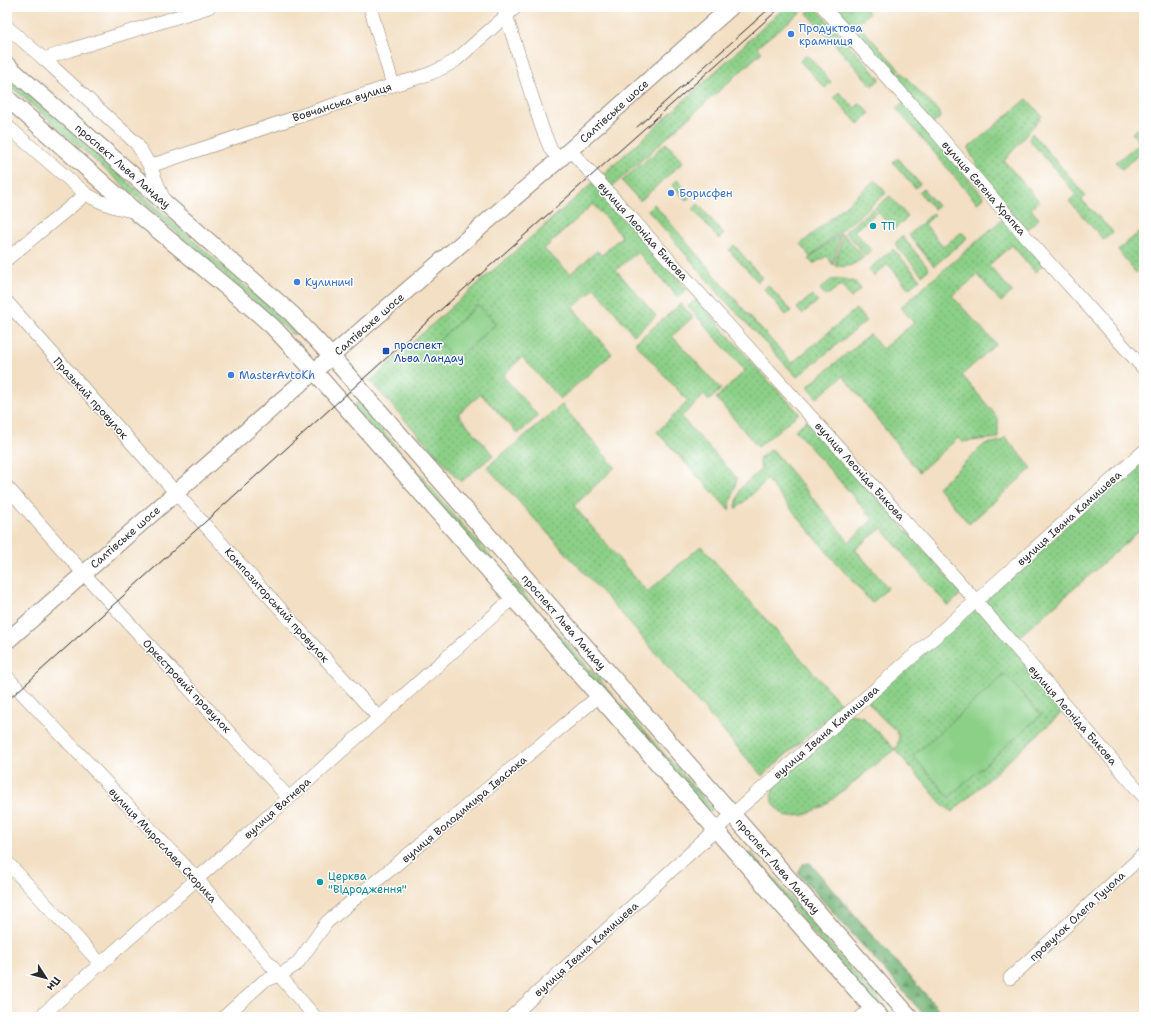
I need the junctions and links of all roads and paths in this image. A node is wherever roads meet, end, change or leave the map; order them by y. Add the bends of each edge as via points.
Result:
1 (209, 7) edge
2 (370, 7) edge
3 (731, 7) edge
4 (823, 7) edge
5 (509, 10) edge
6 (7, 27) edge
7 (44, 59) junction
8 (7, 65) edge
9 (394, 85) junction
10 (7, 98) edge
11 (7, 126) edge
12 (565, 155) junction
13 (150, 166) junction
14 (86, 194) junction
15 (165, 202) junction
16 (136, 212) junction
17 (7, 259) edge
18 (7, 302) edge
19 (332, 357) junction
20 (1144, 369) edge
21 (315, 372) junction
22 (1144, 451) edge
23 (7, 487) edge
24 (176, 493) junction
25 (84, 574) junction
26 (513, 598) junction
27 (976, 601) junction
28 (7, 641) edge
29 (7, 677) edge
30 (599, 696) junction
31 (378, 717) junction
32 (1144, 797) edge
33 (289, 798) junction
34 (733, 814) junction
35 (716, 830) junction
36 (1144, 854) edge
37 (7, 862) edge
38 (196, 879) junction
39 (101, 964) junction
40 (280, 975) junction
41 (1010, 978) dead end
42 (871, 1014) edge
43 (40, 1017) edge
44 (224, 1017) edge
45 (315, 1017) edge
46 (511, 1017) edge
47 (910, 1017) edge

1 - 7 street
2 - 9 street
3 - 12 main road, Салтівське шосе
4 - 20 street, вулиця Євгена Храпка
5 - 9 street, Вовчанська вулиця via 456,60 431,74
5 - 12 street, вулиця Леоніда Бикова via 542,128 551,150
6 - 7 street
7 - 13 street via 136,143
8 - 15 main road, проспект Льва Ландау
9 - 13 street, Вовчанська вулиця
10 - 16 main road, проспект Льва Ландау
11 - 14 street
12 - 19 main road, Салтівське шосе
12 - 27 street, вулиця Леоніда Бикова via 848,457
13 - 15 street
14 - 16 street via 110,206
14 - 17 street
15 - 19 main road, проспект Льва Ландау via 292,314
16 - 21 main road, проспект Льва Ландау via 273,327
18 - 24 street, Празький провулок
19 - 21 main road, Салтівське шосе
19 - 34 main road, проспект Льва Ландау
21 - 24 main road, Салтівське шосе
21 - 26 main road, проспект Льва Ландау
22 - 27 street, вулиця Івана Камишева
23 - 25 street, Оркестровий провулок
24 - 25 main road, Салтівське шосе
24 - 31 street, Композиторський провулок
25 - 28 main road, Салтівське шосе
25 - 33 street, Оркестровий провулок
26 - 30 main road, проспект Льва Ландау
26 - 31 street, вулиця Вагнера
27 - 32 street, вулиця Леоніда Бикова
27 - 34 street, вулиця Івана Камишева
29 - 38 street, вулиця Мирослава Скорика
30 - 35 main road, проспект Льва Ландау
30 - 40 street, вулиця Володимира Івасюка via 327,922 296,964
31 - 33 street, вулиця Вагнера
33 - 38 street, вулиця Вагнера
34 - 35 street, вулиця Івана Камишева
34 - 47 main road, проспект Льва Ландау
35 - 42 main road, проспект Льва Ландау
35 - 46 street, вулиця Івана Камишева
36 - 41 street, провулок Олега Гуцола
37 - 39 street
38 - 39 street, вулиця Вагнера
38 - 40 street, вулиця Мирослава Скорика
39 - 43 street, вулиця Вагнера
40 - 44 street, вулиця Володимира Івасюка via 264,981
40 - 45 street, вулиця Мирослава Скорика

